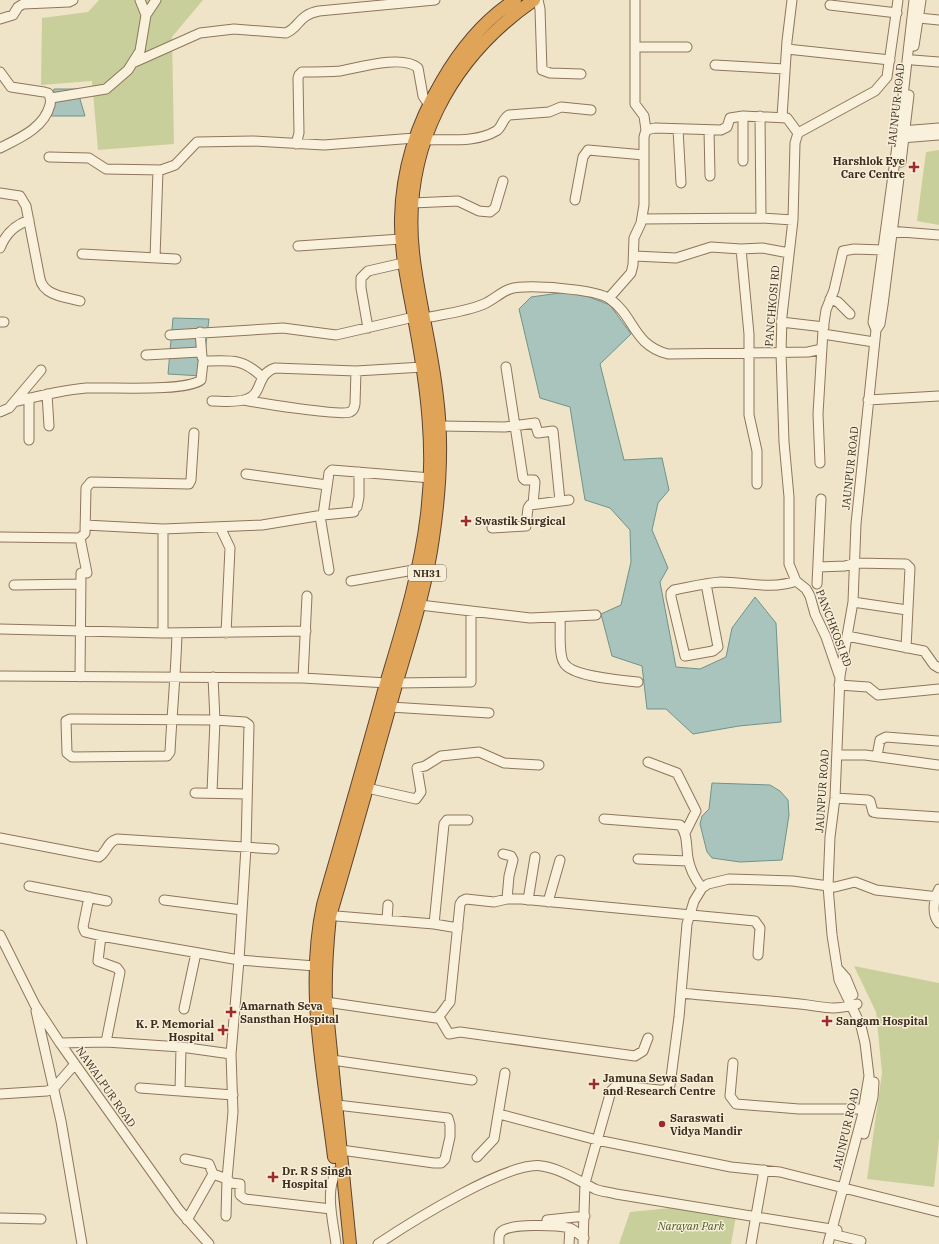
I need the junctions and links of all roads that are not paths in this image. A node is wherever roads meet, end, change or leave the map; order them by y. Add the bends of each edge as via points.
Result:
1 (73, 0) edge
2 (140, 0) edge
3 (156, 0) edge
4 (325, 0) edge
5 (435, 0) edge
6 (534, 0) edge
7 (538, 0) edge
8 (635, 0) edge
9 (792, 0) edge
10 (898, 0) edge
11 (914, 0) edge
12 (921, 0) edge
13 (20, 2) edge
14 (365, 3) edge
15 (514, 3) edge
16 (842, 3) edge
17 (830, 5) dead end
18 (326, 10) junction
19 (897, 13) junction
20 (146, 15) junction
21 (919, 18) junction
22 (0, 19) edge
23 (939, 20) edge
24 (635, 47) junction
25 (687, 47) dead end
26 (786, 50) junction
27 (890, 58) junction
28 (910, 58) junction
29 (134, 62) junction
30 (939, 62) edge
31 (715, 65) dead end
32 (785, 70) junction
33 (0, 72) edge
34 (581, 74) dead end
35 (51, 98) junction
36 (429, 104) junction
37 (592, 110) dead end
38 (743, 116) junction
39 (760, 116) junction
40 (782, 117) junction
41 (939, 128) edge
42 (678, 129) junction
43 (646, 130) junction
44 (709, 130) junction
45 (798, 133) junction
46 (902, 134) junction
47 (939, 135) edge
48 (420, 139) junction
49 (296, 144) junction
50 (0, 148) edge
51 (644, 155) junction
52 (49, 156) dead end
53 (743, 162) dead end
54 (158, 170) junction
55 (710, 176) dead end
56 (503, 181) dead end
57 (681, 183) dead end
58 (0, 193) edge
59 (575, 200) dead end
60 (412, 203) junction
61 (761, 218) junction
62 (642, 219) junction
63 (29, 220) junction
64 (793, 220) junction
65 (889, 231) junction
66 (939, 235) edge
67 (401, 239) junction
68 (298, 246) dead end
69 (0, 248) edge
70 (741, 249) junction
71 (883, 250) junction
72 (789, 252) junction
73 (82, 254) dead end
74 (635, 256) junction
75 (155, 258) junction
76 (176, 259) dead end
77 (403, 263) junction
78 (609, 298) junction
79 (830, 299) junction
80 (80, 301) dead end
81 (850, 314) dead end
82 (419, 317) junction
83 (782, 322) junction
84 (368, 328) junction
85 (823, 330) junction
86 (876, 330) junction
87 (200, 332) junction
88 (170, 335) dead end
89 (874, 342) junction
90 (822, 349) junction
91 (200, 352) junction
92 (749, 352) junction
93 (781, 353) junction
94 (146, 355) dead end
95 (203, 362) junction
96 (423, 367) junction
97 (506, 367) dead end
98 (41, 370) dead end
99 (356, 371) junction
100 (262, 377) junction
101 (47, 394) junction
102 (939, 396) edge
103 (29, 398) junction
104 (244, 400) junction
105 (868, 400) junction
106 (212, 401) dead end
107 (14, 402) junction
108 (0, 412) edge
109 (49, 426) dead end
110 (440, 426) junction
111 (515, 426) junction
112 (194, 433) dead end
113 (29, 440) dead end
114 (820, 463) dead end
115 (360, 472) junction
116 (246, 474) dead end
117 (431, 478) junction
118 (757, 484) dead end
119 (327, 485) junction
120 (821, 499) dead end
121 (533, 504) junction
122 (321, 515) junction
123 (85, 525) junction
124 (220, 527) junction
125 (492, 528) dead end
126 (163, 529) junction
127 (0, 537) edge
128 (80, 538) junction
129 (855, 563) junction
130 (818, 567) junction
131 (419, 569) junction
132 (328, 570) dead end
133 (351, 581) dead end
134 (796, 581) junction
135 (81, 584) junction
136 (706, 584) junction
137 (817, 584) dead end
138 (14, 585) dead end
139 (307, 596) dead end
140 (853, 602) junction
141 (420, 605) junction
142 (907, 610) junction
143 (471, 611) junction
144 (596, 615) dead end
145 (560, 617) junction
146 (0, 629) edge
147 (306, 631) junction
148 (81, 632) junction
149 (163, 633) junction
150 (177, 633) junction
151 (226, 633) junction
152 (848, 636) junction
153 (906, 648) junction
154 (939, 668) edge
155 (0, 676) edge
156 (176, 676) junction
157 (80, 677) junction
158 (213, 677) junction
159 (303, 678) junction
160 (839, 681) junction
161 (638, 682) dead end
162 (392, 683) junction
163 (939, 689) edge
164 (390, 707) junction
165 (489, 713) dead end
166 (215, 720) junction
167 (172, 721) junction
168 (938, 741) edge
169 (837, 754) junction
170 (877, 756) junction
171 (648, 762) dead end
172 (539, 765) dead end
173 (938, 765) edge
174 (367, 788) junction
175 (195, 792) dead end
176 (212, 792) junction
177 (247, 794) junction
178 (835, 798) junction
179 (939, 817) edge
180 (604, 819) dead end
181 (468, 820) dead end
182 (685, 833) junction
183 (0, 838) edge
184 (246, 847) junction
185 (274, 849) dead end
186 (503, 854) dead end
187 (535, 857) dead end
188 (638, 859) dead end
189 (560, 860) dead end
190 (688, 861) junction
191 (29, 886) dead end
192 (828, 886) junction
193 (702, 888) junction
194 (938, 895) edge
195 (89, 898) junction
196 (507, 899) junction
197 (164, 900) dead end
198 (528, 900) junction
199 (107, 901) dead end
200 (548, 902) junction
201 (388, 905) dead end
202 (242, 910) junction
203 (691, 914) junction
204 (326, 915) junction
205 (387, 920) junction
206 (939, 923) edge
207 (434, 924) junction
208 (458, 928) junction
209 (0, 934) edge
210 (101, 936) junction
211 (196, 953) junction
212 (758, 955) dead end
213 (239, 960) junction
214 (315, 966) junction
215 (681, 993) junction
216 (326, 1002) junction
217 (855, 1004) junction
218 (35, 1005) junction
219 (184, 1009) dead end
220 (439, 1017) junction
221 (648, 1038) dead end
222 (106, 1042) junction
223 (60, 1043) junction
224 (182, 1047) junction
225 (231, 1054) junction
226 (332, 1060) junction
227 (733, 1063) dead end
228 (75, 1064) junction
229 (505, 1073) dead end
230 (472, 1080) dead end
231 (54, 1088) junction
232 (140, 1088) dead end
233 (180, 1091) junction
234 (0, 1094) edge
235 (233, 1096) junction
236 (337, 1105) junction
237 (864, 1109) junction
238 (499, 1114) junction
239 (597, 1140) junction
240 (341, 1150) junction
241 (478, 1157) dead end
242 (185, 1158) dead end
243 (764, 1170) junction
244 (212, 1174) junction
245 (340, 1174) junction
246 (227, 1179) junction
247 (585, 1183) junction
248 (847, 1188) junction
249 (331, 1209) junction
250 (939, 1212) edge
251 (226, 1216) dead end
252 (585, 1216) junction
253 (755, 1216) junction
254 (0, 1218) edge
255 (41, 1219) dead end
256 (187, 1220) junction
257 (547, 1220) dead end
258 (570, 1228) junction
259 (835, 1232) junction
260 (584, 1241) edge
261 (861, 1241) dead end
262 (82, 1244) edge
263 (209, 1244) edge
264 (336, 1244) edge
265 (343, 1244) edge
266 (350, 1244) edge
267 (354, 1244) edge
268 (378, 1244) edge
269 (499, 1244) edge
270 (569, 1244) edge
271 (751, 1244) edge
272 (828, 1244) edge
273 (833, 1244) edge

1 - 13 street
2 - 20 street
3 - 20 street
4 - 18 street
5 - 14 street
6 - 15 highway, NH31
7 - 34 street via 542,70 550,73
8 - 24 street
9 - 26 street
10 - 19 street
11 - 28 street, JAUNPUR ROAD
12 - 21 street, JAUNPUR ROAD
13 - 22 street via 15,14
14 - 18 street
15 - 36 highway, NH31 via 499,12 470,40 449,68
15 - 48 highway, NH31 via 460,71
16 - 17 street
16 - 19 street
18 - 29 street via 305,15 286,33 234,29 200,33
19 - 27 street
20 - 29 street via 143,41
21 - 23 street
21 - 28 street, JAUNPUR ROAD
24 - 25 street
24 - 43 street via 635,104 644,116
26 - 27 street
26 - 32 street
27 - 28 street
27 - 45 street via 887,77 875,91
28 - 30 street
28 - 46 street, JAUNPUR ROAD
29 - 35 street via 106,89
31 - 32 street
32 - 40 street
33 - 35 street via 11,87 48,93
35 - 50 street via 41,124
36 - 48 highway, NH31
36 - 49 street via 423,96 418,68 409,63 379,63 339,71 302,72 298,75 299,132
37 - 48 street via 561,107 549,112 509,115 498,130 482,137
38 - 39 street
38 - 44 street via 730,118 725,129
38 - 53 street
39 - 40 street
39 - 61 street
40 - 45 street via 791,121
41 - 46 street
42 - 43 street
42 - 44 street
42 - 57 street
43 - 51 street
44 - 55 street
45 - 64 street, PANCHKOSI RD via 795,143
46 - 47 street
46 - 65 street, JAUNPUR ROAD
48 - 49 street via 324,145
48 - 60 highway, NH31
48 - 67 highway, NH31 via 403,192
49 - 54 street via 197,142 175,165
51 - 59 street via 588,150 583,157
51 - 62 street
52 - 54 street via 89,158 106,169
54 - 75 street
56 - 60 street via 494,208 490,212 479,211 458,201
58 - 63 street via 20,196 26,206
60 - 82 highway, NH31
61 - 62 street
61 - 64 street
62 - 74 street via 634,238
63 - 69 street via 16,225
63 - 80 street via 41,285 53,294
64 - 72 street, PANCHKOSI RD
65 - 66 street
65 - 71 street, JAUNPUR ROAD
65 - 86 street, JAUNPUR ROAD via 882,311 880,324
67 - 68 street
67 - 77 highway, NH31
70 - 72 street via 762,248
70 - 74 street via 705,247 676,258
70 - 92 street
71 - 79 street via 843,251
71 - 86 street, JAUNPUR ROAD via 873,322
72 - 83 street, PANCHKOSI RD
73 - 75 street
74 - 78 street via 631,273
75 - 76 street
77 - 82 highway, NH31
77 - 84 street via 368,271 361,278
78 - 82 street via 573,290 520,287 510,289 485,304 455,312
78 - 92 street via 643,342 657,351 668,354 704,355
79 - 81 street via 838,302
79 - 85 street
82 - 84 street
82 - 96 highway, NH31
82 - 110 highway, NH31 via 437,396
83 - 85 street
83 - 93 street, PANCHKOSI RD
84 - 87 street via 336,335 283,328
85 - 89 street
85 - 90 street
86 - 89 street, JAUNPUR ROAD
87 - 88 street
87 - 91 street
89 - 105 street, JAUNPUR ROAD
90 - 93 street
90 - 114 street via 818,414
91 - 94 street
91 - 95 street
92 - 93 street
92 - 118 street via 749,415 757,451
93 - 134 street, PANCHKOSI RD via 789,497 789,564
95 - 100 street via 241,362
95 - 101 street via 201,380 192,385 86,388
96 - 99 street
96 - 117 highway, NH31 via 432,445
97 - 111 street
98 - 107 street
99 - 100 street via 280,368 269,370
99 - 104 street via 356,404 350,412 265,405
100 - 104 street via 253,396
101 - 103 street
101 - 109 street
102 - 105 street
103 - 107 street
103 - 113 street
104 - 106 street
105 - 129 street, JAUNPUR ROAD via 856,524
107 - 108 street
110 - 111 street
110 - 141 highway, NH31 via 437,510
111 - 121 street via 523,478 536,482
111 - 121 street via 534,423 538,433 553,431 564,501
112 - 123 street via 189,484 91,482 86,488
115 - 117 street
115 - 119 street via 332,470
115 - 122 street via 356,510
116 - 119 street
117 - 131 highway, NH31
119 - 122 street
120 - 130 street
121 - 125 street via 528,508 526,526
122 - 124 street via 262,525
122 - 132 street
123 - 126 street
123 - 128 street via 85,533
124 - 126 street
124 - 151 street via 230,548
126 - 149 street
127 - 128 street
128 - 135 street via 84,573
129 - 130 street
129 - 140 street, JAUNPUR ROAD
129 - 142 street via 908,565 910,568
130 - 137 street
131 - 133 street
131 - 162 highway, NH31
134 - 136 street via 767,585 721,582
134 - 160 street, PANCHKOSI RD via 810,596
135 - 138 street
135 - 148 street
136 - 136 street via 718,647 713,651 685,656 671,593 674,590
139 - 147 street
140 - 142 street
140 - 152 street, JAUNPUR ROAD
141 - 143 street
141 - 162 highway, NH31
142 - 153 street
143 - 145 street via 530,618
143 - 162 street via 471,682
144 - 145 street
145 - 161 street via 561,655 563,663 570,669 580,673
146 - 148 street
147 - 151 street
147 - 159 street
148 - 149 street
148 - 157 street
149 - 150 street
150 - 151 street
150 - 156 street
152 - 153 street
152 - 160 street, JAUNPUR ROAD
153 - 154 street via 924,651
155 - 157 street
156 - 157 street
156 - 158 street
156 - 167 street
158 - 159 street
158 - 166 street
159 - 162 street
160 - 163 street via 868,686 878,695
160 - 169 street, JAUNPUR ROAD
162 - 164 highway, NH31
162 - 204 highway, NH31
164 - 165 street
164 - 174 highway, NH31
166 - 167 street
166 - 176 street
166 - 177 street via 245,722 249,725
167 - 167 street via 170,752 167,756 72,757 67,753 66,721 70,719
168 - 170 street via 886,737 880,740
169 - 170 street
169 - 178 street, JAUNPUR ROAD
170 - 173 street
171 - 182 street via 674,771 683,783 696,811
172 - 174 street via 504,763 479,752 455,754 441,756 417,768 421,792 416,799
174 - 204 highway, NH31
175 - 176 street
176 - 177 street
177 - 184 street
178 - 179 street via 868,800 873,812 878,813
178 - 192 street, JAUNPUR ROAD
180 - 182 street via 673,823 680,825
181 - 207 street via 447,820 444,824
182 - 190 street
183 - 184 street via 99,857 104,854 109,843 117,839
184 - 185 street
184 - 202 street
186 - 196 street via 511,856 513,860
187 - 198 street
188 - 190 street
189 - 200 street
190 - 193 street via 694,878
191 - 195 street
192 - 193 street via 794,881 729,879
192 - 194 street via 856,882 876,890
192 - 217 street, JAUNPUR ROAD via 832,935 840,983
193 - 203 street
194 - 206 street via 935,916
195 - 199 street
195 - 210 street via 84,930
196 - 198 street
196 - 208 street via 494,902 466,899 462,901
197 - 202 street
198 - 200 street
200 - 203 street
201 - 205 street
202 - 213 street
203 - 212 street via 755,921 760,928
203 - 215 street via 687,924
204 - 205 street
204 - 214 highway, NH31
204 - 216 highway, NH31
205 - 207 street
207 - 208 street
208 - 220 street via 450,1002
209 - 218 street, NAWALPUR ROAD
210 - 211 street
210 - 222 street via 98,961 117,968 120,972
211 - 213 street
211 - 219 street
213 - 214 street
213 - 225 street
214 - 245 highway, NH31 via 315,1002
215 - 217 street via 801,1004 827,1009
215 - 239 street via 670,1085 665,1090 615,1087 611,1091
216 - 220 street
216 - 226 highway, NH31
217 - 237 street, JAUNPUR ROAD via 864,1033 868,1061 868,1090
217 - 248 street via 868,1029 874,1078 870,1109
218 - 223 street, NAWALPUR ROAD
218 - 231 street
220 - 221 street via 449,1034 460,1032 635,1056 643,1051
222 - 223 street
222 - 224 street
223 - 228 street, NAWALPUR ROAD
224 - 225 street
224 - 233 street
225 - 235 street
226 - 230 street
226 - 236 highway, NH31
227 - 237 street via 730,1096 736,1104 799,1109
228 - 231 street
228 - 256 street, NAWALPUR ROAD
229 - 238 street
231 - 234 street via 41,1092
231 - 262 street
232 - 233 street
233 - 235 street
235 - 246 street
236 - 240 highway, NH31
236 - 240 street via 448,1118 450,1125 445,1159 434,1164
237 - 248 street, JAUNPUR ROAD
238 - 239 street
238 - 241 street via 494,1139
239 - 243 street via 731,1167
239 - 247 street
240 - 245 highway, NH31
242 - 244 street via 209,1164
243 - 248 street
243 - 253 street
244 - 246 street
244 - 256 street
245 - 249 street via 330,1182
245 - 265 highway, NH31
245 - 266 highway, NH31
245 - 267 street via 348,1184
246 - 249 street via 231,1183 240,1184 240,1195 245,1199
246 - 251 street
247 - 252 street
247 - 253 street via 597,1190 616,1194
247 - 268 street via 544,1166 530,1166 462,1194
248 - 250 street
248 - 259 street, JAUNPUR ROAD
249 - 264 street
252 - 257 street
252 - 260 street
253 - 259 street
253 - 271 street
254 - 255 street
256 - 263 street, NAWALPUR ROAD
258 - 260 street
258 - 269 street via 510,1227 501,1231 498,1236
258 - 270 street
259 - 261 street
259 - 272 street, JAUNPUR ROAD
259 - 273 street

